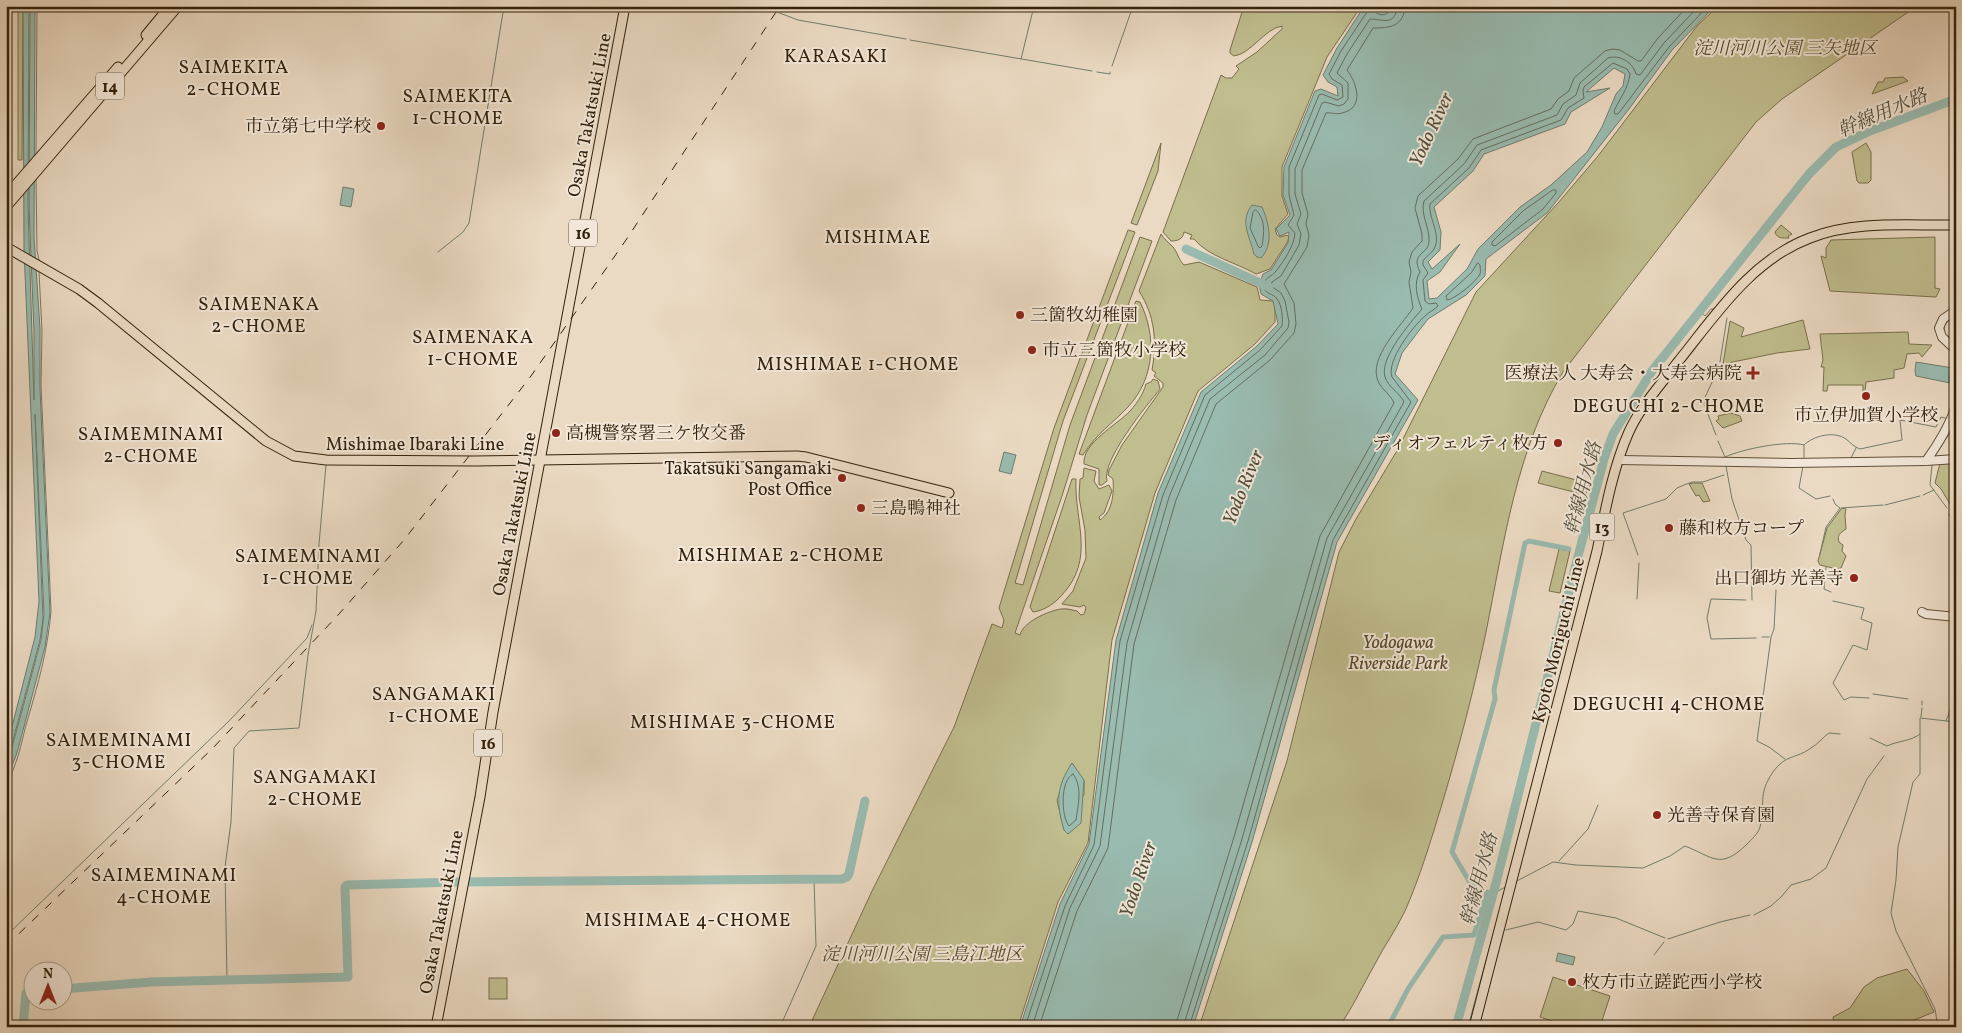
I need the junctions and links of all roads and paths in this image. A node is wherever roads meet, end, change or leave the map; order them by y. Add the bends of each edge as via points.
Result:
1 (170, 6) edge
2 (178, 6) edge
3 (625, 6) edge
4 (6, 196) edge
5 (6, 208) edge
6 (1956, 225) edge
7 (6, 247) edge
8 (1956, 310) edge
9 (1956, 350) edge
10 (1956, 406) edge
11 (6, 456) edge
12 (1956, 459) edge
13 (541, 460) junction
14 (1620, 460) junction
15 (1931, 461) junction
16 (6, 473) edge
17 (949, 493) dead end
18 (1922, 612) dead end
19 (1956, 617) edge
20 (436, 1027) edge
21 (1474, 1027) edge

1 - 4 main road, 14
2 - 5 main road, 14
3 - 13 main road, Osaka Takatsuki Line / 16
6 - 14 main road, Kyoto Moriguchi Line / 13 via 1856,226 1809,238 1775,256 1740,286 1647,402 1628,435
7 - 13 main road, Mishimae Ibaraki Line via 79,289 266,441 294,456 326,460
8 - 9 street via 1943,319 1940,328 1942,337
10 - 15 street
11 - 16 street
12 - 15 street
13 - 17 main road, Mishimae Ibaraki Line via 797,456
13 - 20 main road, Osaka Takatsuki Line / 16
14 - 15 street
14 - 21 main road, Kyoto Moriguchi Line / 13
18 - 19 street

